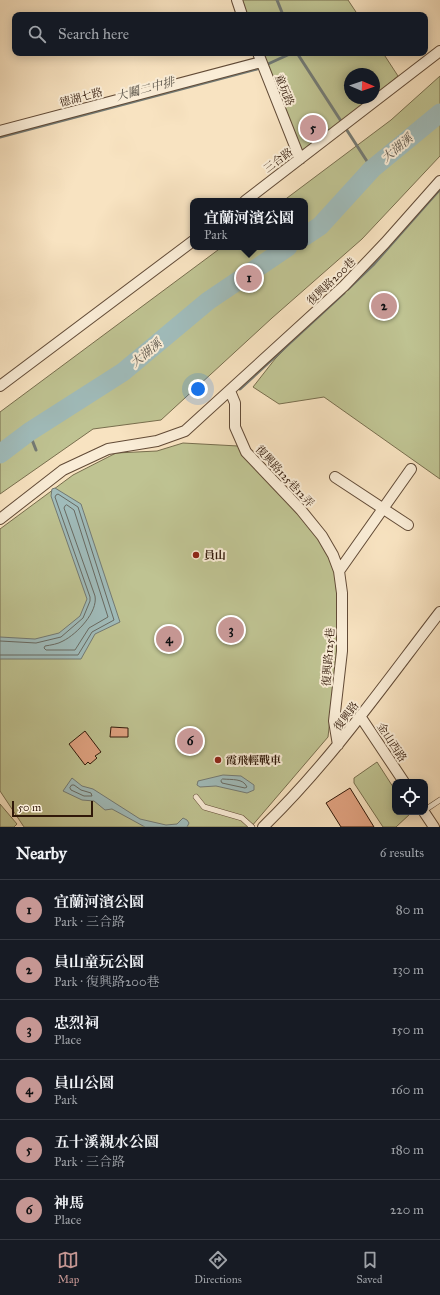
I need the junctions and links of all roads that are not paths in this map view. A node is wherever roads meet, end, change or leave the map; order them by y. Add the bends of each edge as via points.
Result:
1 (237, 0) edge
2 (241, 12) edge
3 (440, 51) edge
4 (259, 57) edge
5 (0, 131) edge
6 (300, 159) junction
7 (440, 181) edge
8 (249, 198) edge
9 (190, 243) edge
10 (0, 386) edge
11 (230, 391) junction
12 (411, 469) dead end
13 (335, 477) dead end
14 (383, 508) junction
15 (0, 519) edge
16 (408, 525) dead end
17 (338, 571) junction
18 (440, 612) edge
19 (360, 716) junction
20 (338, 745) junction
21 (402, 779) edge
22 (196, 797) dead end
23 (440, 800) edge
24 (428, 809) edge
25 (427, 815) edge
26 (252, 827) edge
27 (263, 827) edge
28 (434, 827) edge

1 - 2 street
3 - 6 street, 三合路
4 - 5 street, 德湖七路
4 - 6 street, 童玩路
6 - 8 street, 三合路
7 - 11 street, 復興路200巷 via 344,286
9 - 10 street
11 - 15 street, 復興路200巷 via 184,431 157,441 108,449 63,470
11 - 17 street, 復興路125巷12弄 via 235,403 235,427 246,452 322,536 333,555
12 - 14 street
13 - 14 street
14 - 16 street
14 - 17 street
17 - 20 street, 復興路125巷 via 342,593 342,651 334,722
18 - 19 street, 復興路
19 - 20 street, 復興路
19 - 21 street, 金山西路
20 - 27 street, 復興路 via 291,800
22 - 26 lane via 204,807 242,818
23 - 24 lane
25 - 28 street

